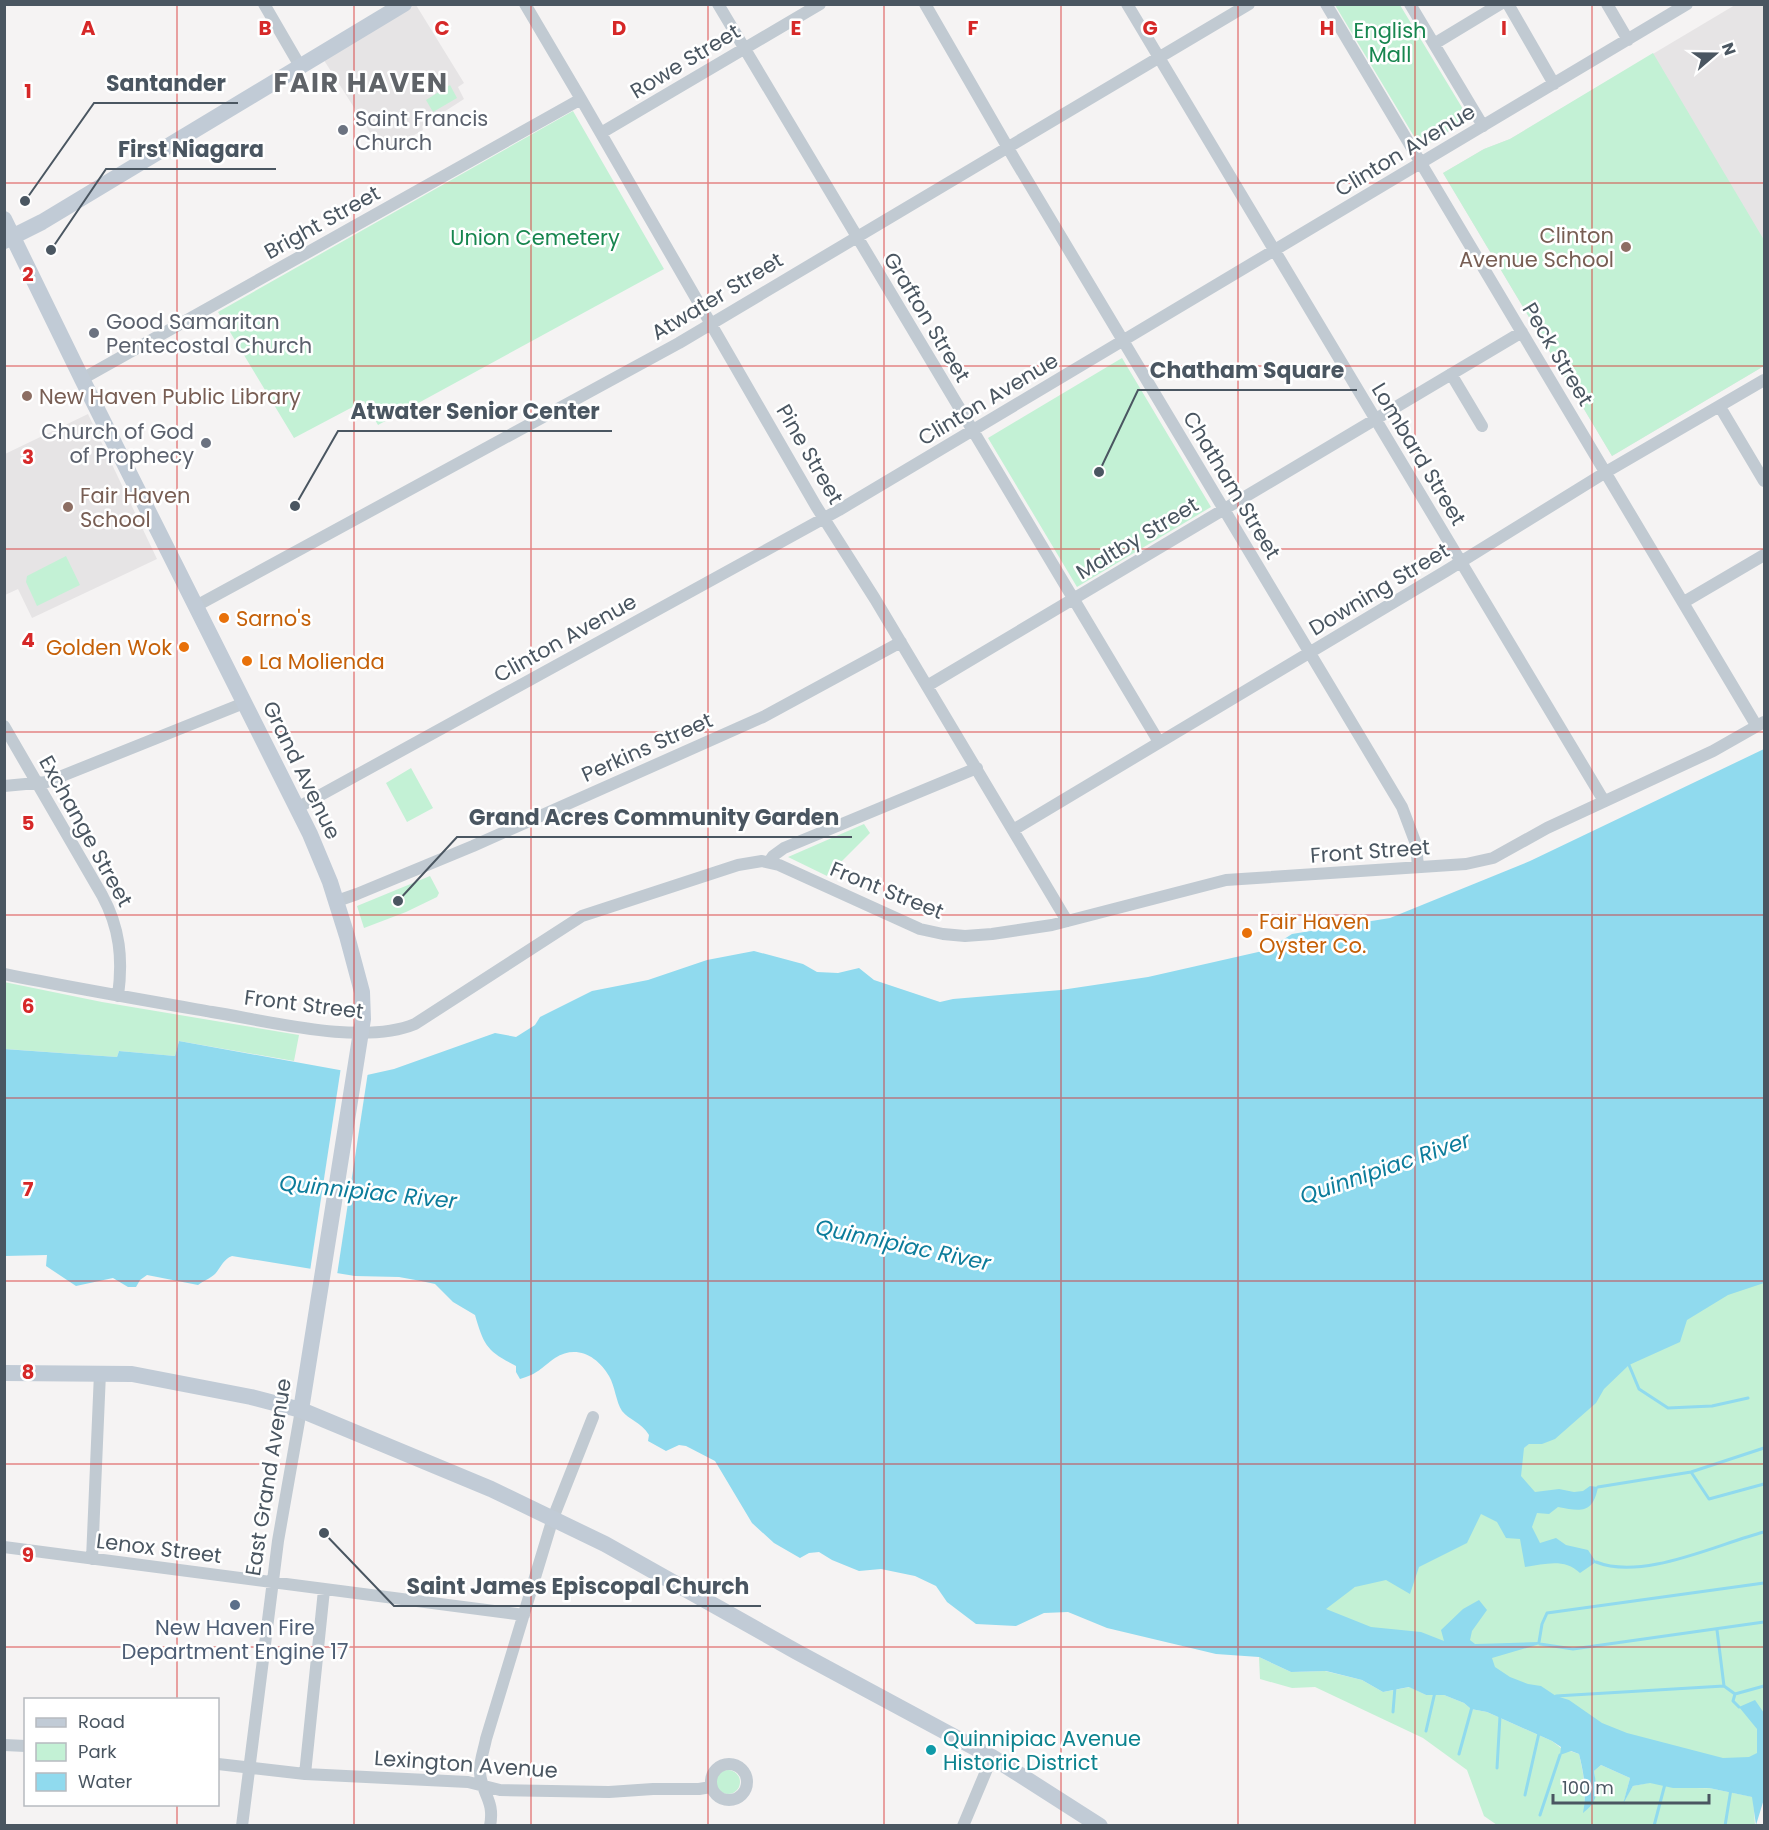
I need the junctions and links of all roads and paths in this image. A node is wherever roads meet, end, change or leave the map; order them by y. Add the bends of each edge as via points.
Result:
1 (264, 4) edge
2 (404, 4) edge
3 (525, 4) edge
4 (718, 4) edge
5 (820, 4) edge
6 (924, 4) edge
7 (1127, 4) edge
8 (1249, 4) edge
9 (1326, 4) edge
10 (1410, 4) edge
11 (1500, 4) edge
12 (1508, 4) edge
13 (1608, 4) edge
14 (1687, 4) edge
15 (1628, 40) junction
16 (1434, 44) junction
17 (744, 48) junction
18 (1159, 58) junction
19 (300, 66) junction
20 (1554, 84) junction
21 (581, 99) junction
22 (1483, 126) junction
23 (601, 133) junction
24 (1008, 147) junction
25 (1421, 163) junction
26 (4, 219) edge
27 (857, 237) junction
28 (9, 239) edge
29 (1275, 251) junction
30 (711, 324) junction
31 (1522, 332) junction
32 (1124, 341) junction
33 (1451, 374) junction
34 (82, 379) junction
35 (1764, 380) edge
36 (1720, 407) junction
37 (1375, 419) junction
38 (1482, 426) dead end
39 (973, 431) junction
40 (1606, 472) junction
41 (1764, 481) edge
42 (1224, 509) junction
43 (824, 517) junction
44 (1764, 555) edge
45 (1461, 562) junction
46 (1073, 599) junction
47 (1684, 602) junction
48 (196, 606) junction
49 (901, 642) junction
50 (1310, 653) junction
51 (927, 686) junction
52 (244, 703) junction
53 (1760, 723) edge
54 (4, 726) edge
55 (1159, 742) junction
56 (977, 768) junction
57 (38, 783) junction
58 (4, 786) edge
59 (1604, 801) junction
60 (297, 808) junction
61 (1013, 830) junction
62 (770, 862) junction
63 (1418, 867) junction
64 (337, 901) junction
65 (1067, 921) junction
66 (4, 974) edge
67 (118, 996) junction
68 (361, 1032) junction
69 (339, 1172) joint
70 (4, 1373) edge
71 (100, 1373) junction
72 (301, 1410) junction
73 (593, 1417) dead end
74 (555, 1514) junction
75 (4, 1547) edge
76 (92, 1559) junction
77 (273, 1582) junction
78 (324, 1590) junction
79 (524, 1615) junction
80 (4, 1745) edge
81 (24, 1746) edge
82 (992, 1757) junction
83 (219, 1764) edge
84 (250, 1768) junction
85 (305, 1774) junction
86 (484, 1787) junction
87 (711, 1787) dead end
88 (242, 1826) edge
89 (490, 1826) edge
90 (963, 1826) edge
91 (1100, 1826) edge

1 - 19 street
2 - 19 main road
3 - 21 street, Pine Street
4 - 17 street, Grafton Street
5 - 17 street, Rowe Street
6 - 24 street, Chatham Street
7 - 18 street, Lombard Street
8 - 18 street, Atwater Street
9 - 25 street, Peck Street
10 - 16 street
11 - 16 street
12 - 20 street
13 - 15 street
14 - 15 street, Clinton Avenue
15 - 20 street, Clinton Avenue
16 - 22 street
17 - 23 street, Rowe Street
17 - 27 street, Grafton Street
18 - 24 street, Atwater Street
18 - 29 street, Lombard Street
19 - 28 main road
20 - 22 street, Clinton Avenue
21 - 23 street, Pine Street
21 - 34 street, Bright Street
22 - 25 street, Clinton Avenue
23 - 30 street, Pine Street
24 - 27 street, Atwater Street
24 - 32 street, Chatham Street
25 - 29 street, Clinton Avenue
25 - 31 street, Peck Street
26 - 28 main road, Grand Avenue
27 - 30 street, Atwater Street
27 - 39 street, Grafton Street
28 - 34 main road, Grand Avenue
29 - 32 street, Clinton Avenue
29 - 37 street, Lombard Street
30 - 43 street, Pine Street
30 - 48 street, Atwater Street
31 - 33 street, Maltby Street
31 - 40 street, Peck Street
32 - 39 street, Clinton Avenue
32 - 42 street, Chatham Street
33 - 37 street, Maltby Street
33 - 38 street
34 - 48 main road, Grand Avenue
35 - 36 street, Downing Street
36 - 40 street, Downing Street
36 - 41 street
37 - 42 street, Maltby Street
37 - 45 street, Lombard Street
39 - 43 street, Clinton Avenue
39 - 46 street, Grafton Street
40 - 45 street, Downing Street
40 - 47 street, Peck Street
42 - 46 street, Maltby Street
42 - 50 street, Chatham Street
43 - 49 street, Pine Street
43 - 60 street, Clinton Avenue
44 - 47 street
45 - 50 street, Downing Street
45 - 59 street, Lombard Street
46 - 51 street, Maltby Street
46 - 55 street, Grafton Street
47 - 53 street, Peck Street
48 - 52 main road, Grand Avenue
49 - 51 street, Pine Street
49 - 64 street, Perkins Street via 763,717 473,846
50 - 55 street, Downing Street
50 - 63 street, Chatham Street via 1402,807 1416,844
51 - 56 street, Pine Street
52 - 57 street
52 - 60 main road, Grand Avenue
53 - 59 street, Front Street via 1713,750
54 - 57 street, Exchange Street
55 - 61 street, Downing Street
56 - 61 street, Pine Street
56 - 62 street via 784,848
57 - 58 street
57 - 67 street, Exchange Street via 112,916 121,952
59 - 63 street, Front Street via 1493,858
60 - 64 main road, Grand Avenue
61 - 65 street, Pine Street
62 - 65 street, Front Street via 908,924 943,934 975,936
62 - 68 street, Front Street via 738,865 582,916 415,1024 384,1032
63 - 65 street, Front Street via 1226,880
64 - 68 main road, Grand Avenue via 362,992
66 - 67 street, Front Street
67 - 68 street, Front Street via 340,1033
68 - 69 main road, Grand Avenue
69 - 72 main road, East Grand Avenue
70 - 71 main road
71 - 72 main road via 166,1379
71 - 76 street
72 - 74 main road
72 - 77 street, East Grand Avenue
73 - 74 street
74 - 79 street
74 - 82 main road via 586,1536
75 - 76 street, Lenox Street
76 - 77 street, Lenox Street
77 - 78 street, Lenox Street
77 - 84 street, East Grand Avenue
78 - 79 street, Lenox Street
78 - 85 street
79 - 86 street via 486,1739 480,1769
80 - 81 street
82 - 90 street
82 - 91 main road
83 - 84 street, Lexington Avenue
84 - 85 street, Lexington Avenue
84 - 88 street, East Grand Avenue
85 - 86 street, Lexington Avenue via 468,1782
86 - 87 street, Lexington Avenue via 609,1792
86 - 89 street via 491,1802

